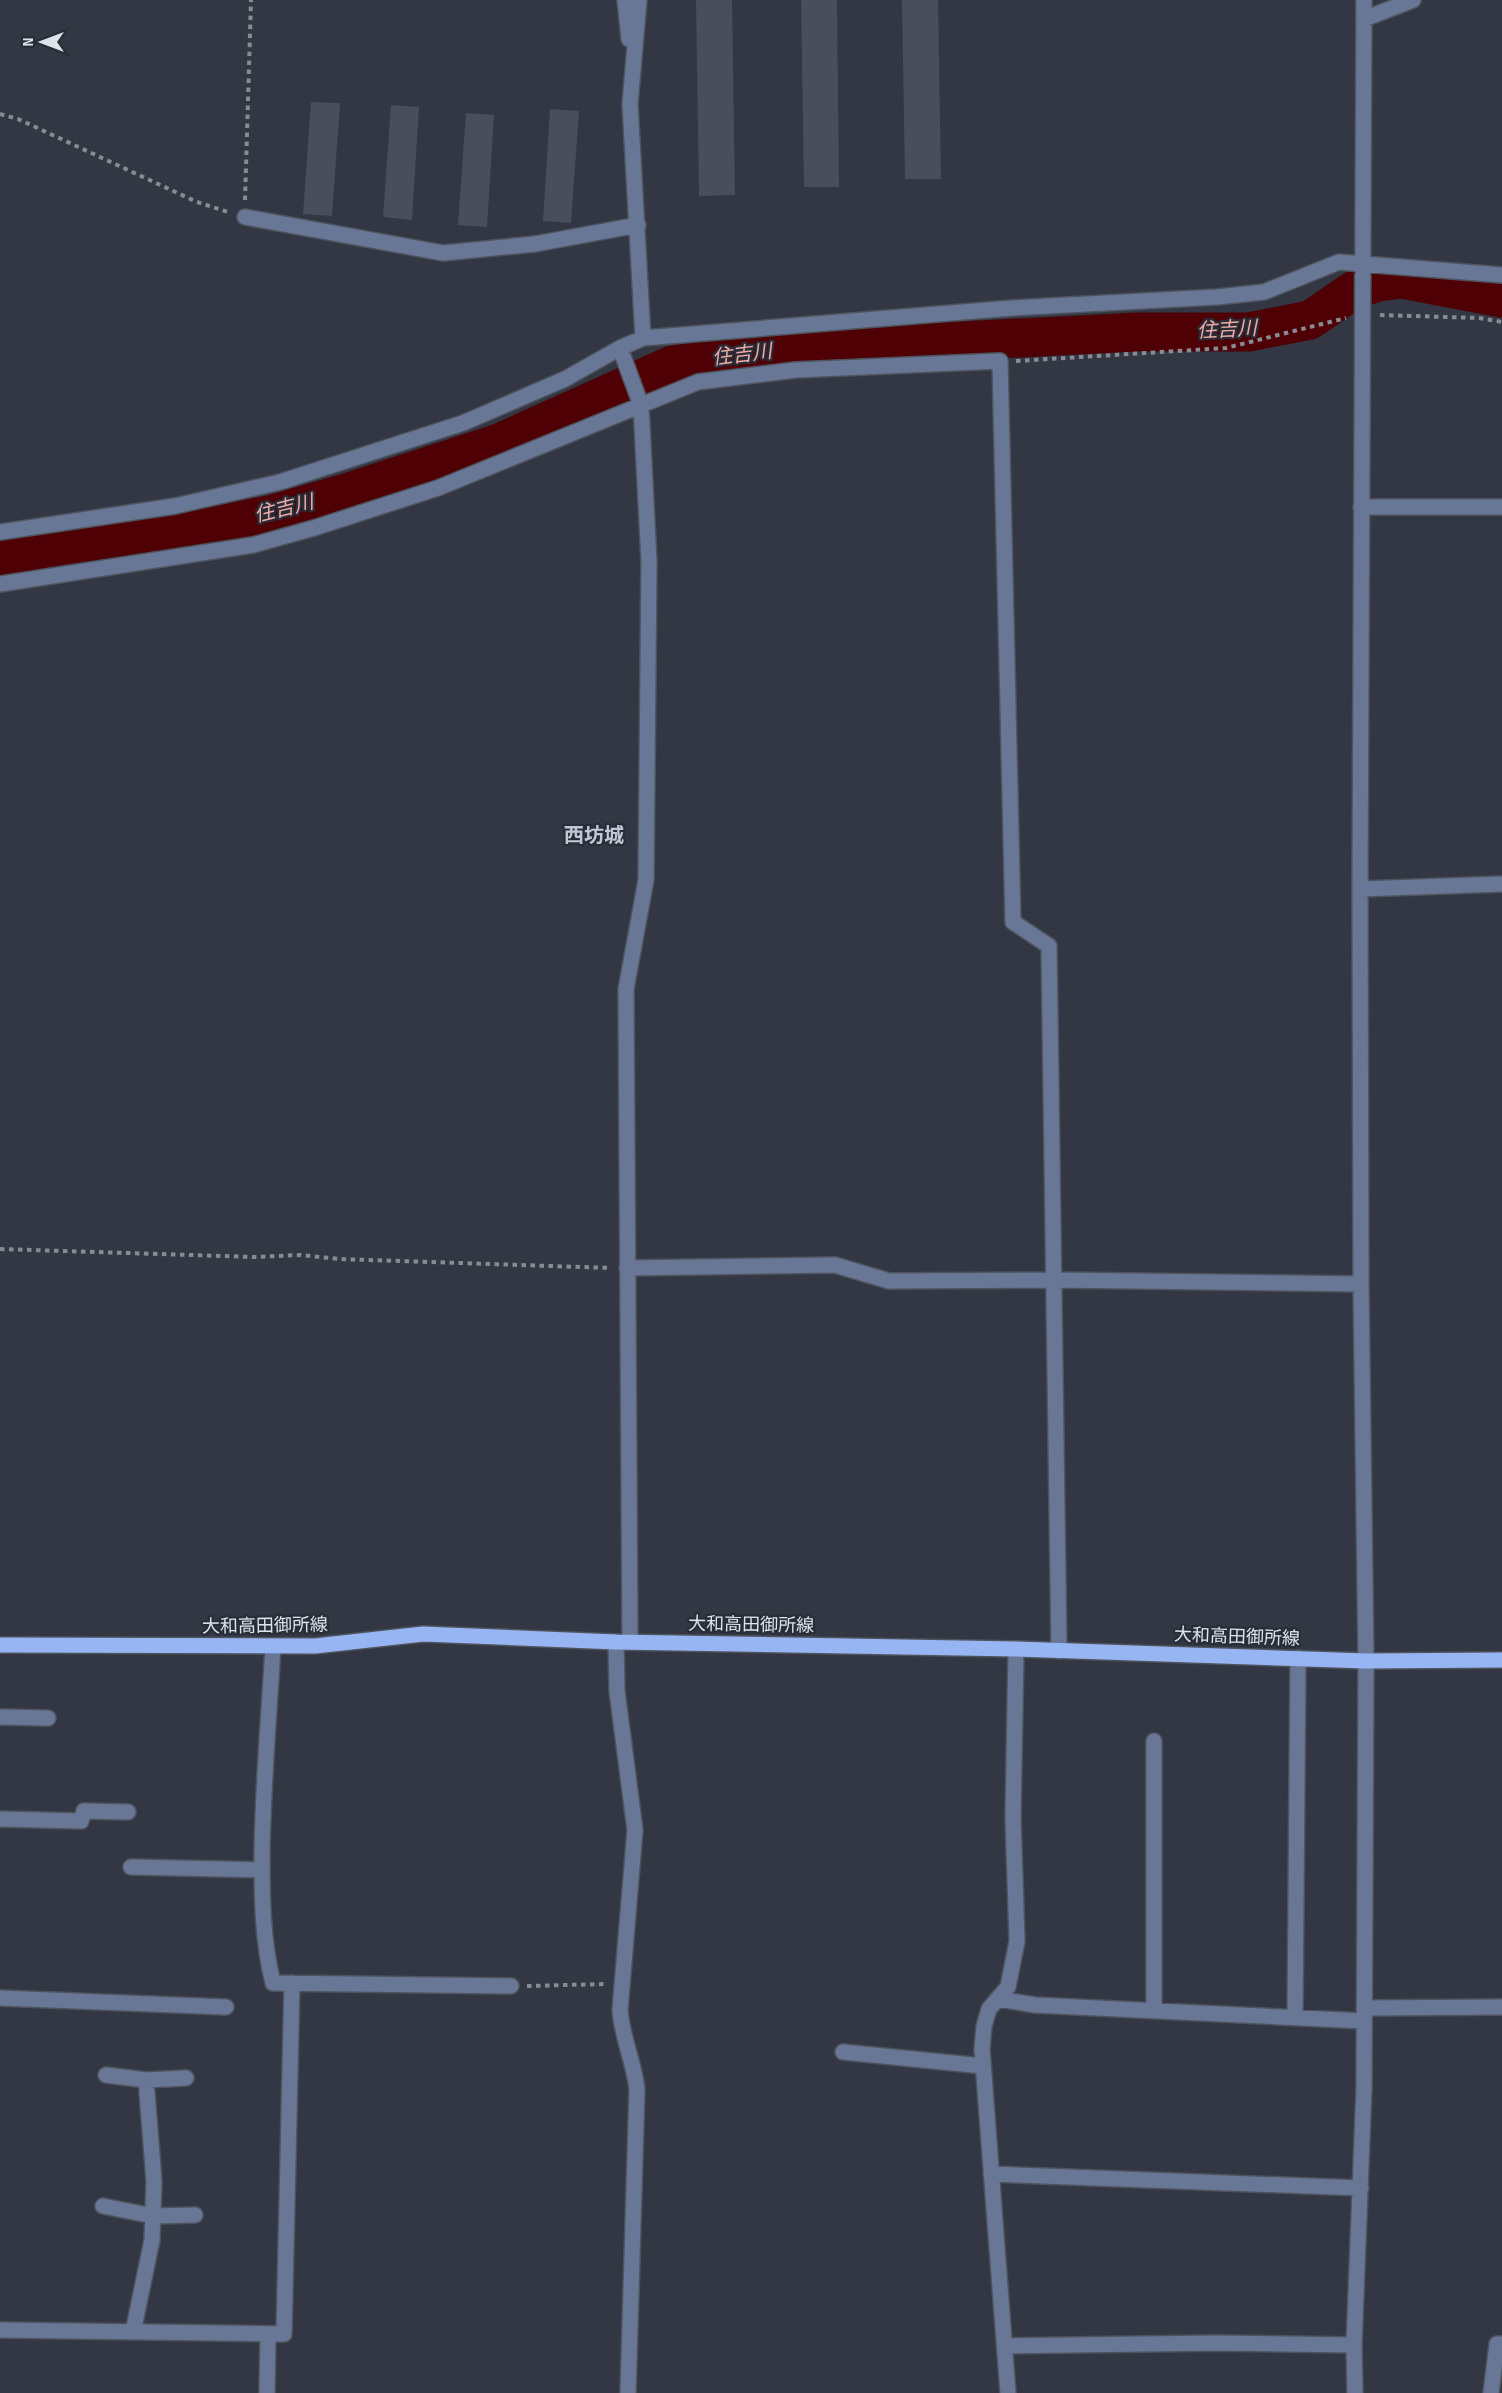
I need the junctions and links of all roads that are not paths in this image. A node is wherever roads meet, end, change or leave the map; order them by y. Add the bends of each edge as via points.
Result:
1 (625, 0) edge
2 (639, 0) edge
3 (1364, 0) edge
4 (1413, 0) edge
5 (1364, 19) junction
6 (632, 68) junction
7 (244, 217) road end
8 (638, 225) junction
9 (1363, 262) junction
10 (1502, 275) edge
11 (643, 338) junction
12 (620, 348) junction
13 (641, 405) junction
14 (1361, 507) junction
15 (1502, 507) edge
16 (0, 532) edge
17 (0, 584) edge
18 (1502, 884) edge
19 (1360, 889) junction
20 (627, 1268) junction
21 (1054, 1280) junction
22 (1361, 1284) junction
23 (623, 1642) junction
24 (0, 1645) edge
25 (273, 1647) junction
26 (1016, 1649) junction
27 (1059, 1651) junction
28 (1298, 1659) junction
29 (1366, 1660) junction
30 (1502, 1660) edge
31 (0, 1717) edge
32 (48, 1718) dead end
33 (1154, 1741) dead end
34 (128, 1812) dead end
35 (0, 1819) edge
36 (131, 1867) dead end
37 (262, 1870) junction
38 (291, 1983) junction
39 (511, 1986) road end
40 (0, 1998) edge
41 (998, 1999) junction
42 (226, 2007) dead end
43 (1502, 2007) edge
44 (1154, 2011) junction
45 (1365, 2014) junction
46 (1294, 2018) junction
47 (843, 2052) dead end
48 (983, 2066) junction
49 (106, 2075) dead end
50 (186, 2078) dead end
51 (146, 2080) junction
52 (991, 2174) junction
53 (1360, 2188) junction
54 (103, 2206) dead end
55 (195, 2215) dead end
56 (153, 2216) junction
57 (0, 2330) edge
58 (133, 2332) junction
59 (268, 2334) junction
60 (1502, 2344) edge
61 (1354, 2345) junction
62 (1005, 2346) junction
63 (267, 2393) edge
64 (628, 2393) edge
65 (1008, 2393) edge
66 (1355, 2393) edge
67 (1491, 2393) edge

1 - 6 street
2 - 6 street
3 - 5 street
4 - 5 street
5 - 9 street
6 - 8 street via 630,104
7 - 8 street via 443,253 535,244
8 - 11 street
9 - 10 street
9 - 11 street via 1339,262 1264,292 1217,297 1012,308
9 - 14 street
11 - 12 street
12 - 13 street
12 - 16 street via 565,379 462,423 280,482 175,506
13 - 17 street via 438,488 304,531 253,545
13 - 20 street via 649,561 646,880 626,988
13 - 21 street via 698,382 796,370 1000,361 1014,922 1049,946
14 - 15 street
14 - 19 street
18 - 19 street
19 - 22 street
20 - 21 street via 835,1265 889,1281
20 - 23 street
21 - 22 street
21 - 27 street
22 - 29 street
23 - 25 main road, 大和高田御所線 via 423,1634 347,1644
23 - 26 main road, 大和高田御所線
23 - 64 street via 617,1691 635,1830 620,2010 621,2030 635,2067 638,2089
24 - 25 main road, 大和高田御所線
25 - 37 street
26 - 27 main road, 大和高田御所線
26 - 41 street via 1013,1818 1017,1941 1008,1987
27 - 28 main road, 大和高田御所線
28 - 29 main road, 大和高田御所線
28 - 46 street
29 - 30 main road, 大和高田御所線
29 - 45 street
31 - 32 street
33 - 44 street
34 - 35 street via 84,1811 81,1821
36 - 37 street
37 - 38 street via 262,1918 273,1983
38 - 39 street
38 - 59 street via 284,2334
40 - 42 street
41 - 44 street via 1035,2005
41 - 48 street via 984,2026
43 - 45 street
44 - 46 street
45 - 46 street
45 - 53 street
47 - 48 street
48 - 52 street
49 - 51 street
50 - 51 street
51 - 56 street
52 - 53 street
52 - 62 street
53 - 61 street
54 - 56 street
55 - 56 street
56 - 58 street via 152,2240
57 - 58 street
58 - 59 street
59 - 63 street
60 - 67 street via 1497,2344
61 - 62 street
61 - 66 street
62 - 65 street

